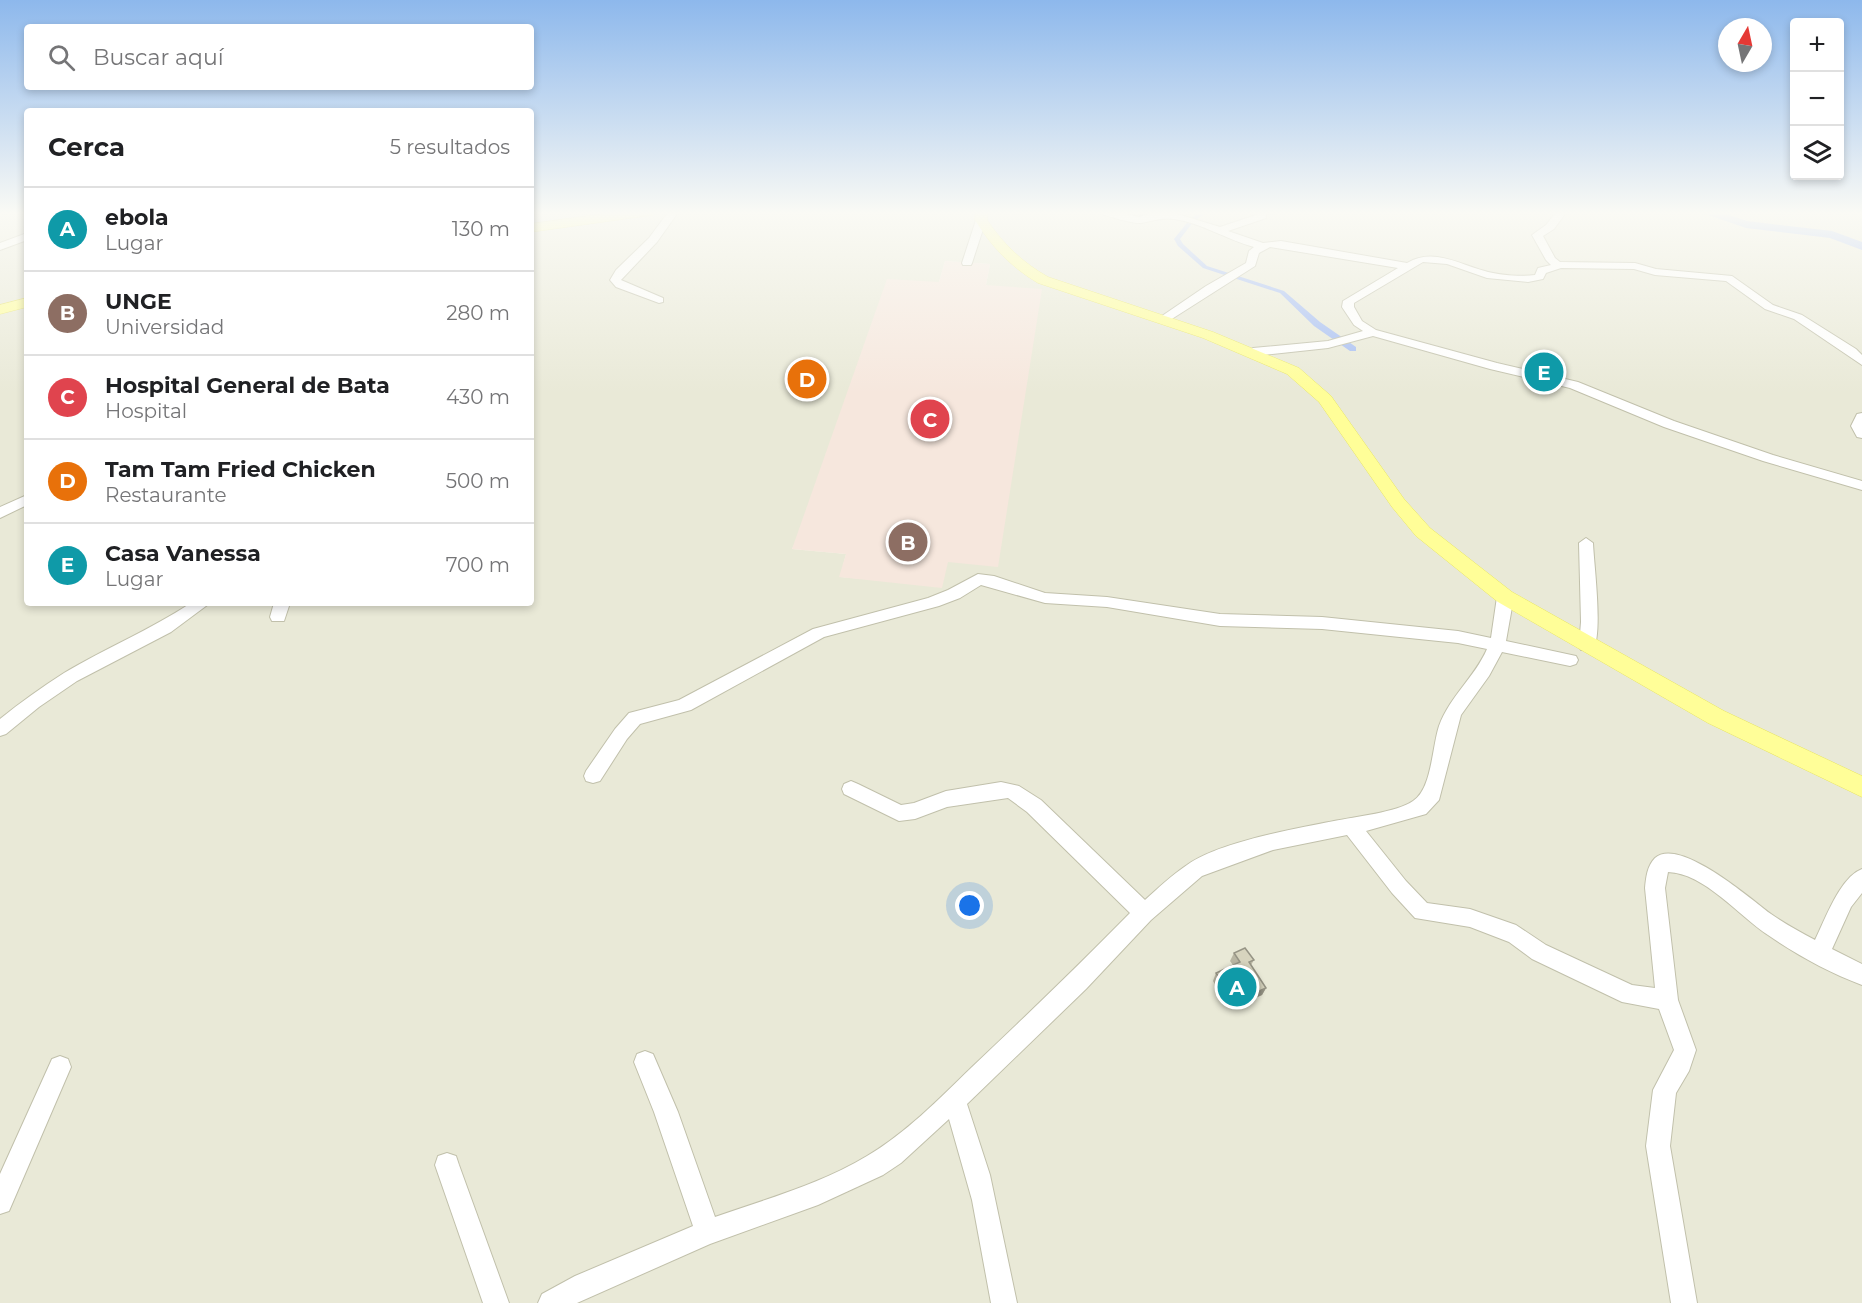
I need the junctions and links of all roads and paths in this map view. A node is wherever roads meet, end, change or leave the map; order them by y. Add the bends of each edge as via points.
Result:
1 (620, 272) edge
2 (1029, 272) edge
3 (1238, 272) edge
4 (1397, 272) edge
5 (1477, 272) edge
6 (1541, 272) edge
7 (1654, 272) edge
8 (659, 300) dead end
9 (24, 303) edge
10 (0, 310) edge
11 (1162, 320) junction
12 (1372, 332) junction
13 (1253, 352) junction
14 (1862, 362) edge
15 (1862, 417) edge
16 (1862, 434) edge
17 (1862, 486) edge
18 (24, 501) edge
19 (0, 513) edge
20 (1586, 543) dead end
21 (1504, 597) junction
22 (198, 606) edge
23 (1498, 646) junction
24 (1587, 646) junction
25 (1570, 660) dead end
26 (0, 729) edge
27 (593, 776) dead end
28 (1862, 787) edge
29 (851, 789) dead end
30 (1351, 826) junction
31 (1862, 879) edge
32 (1144, 913) junction
33 (1820, 952) junction
34 (1862, 975) edge
35 (1667, 1000) junction
36 (645, 1062) dead end
37 (60, 1067) dead end
38 (954, 1100) junction
39 (447, 1165) dead end
40 (0, 1202) edge
41 (708, 1232) junction
42 (496, 1303) edge
43 (551, 1303) edge
44 (1004, 1303) edge
45 (1684, 1303) edge

1 - 8 street via 615,280 620,285
2 - 11 main road via 1055,285
3 - 11 street
4 - 12 street via 1349,301 1354,318
5 - 6 street via 1528,279 1539,277
7 - 14 street via 1734,280 1769,307 1798,317
9 - 10 main road
11 - 13 main road
12 - 13 street via 1339,344
12 - 17 street via 1575,385 1768,459
13 - 21 main road via 1293,371 1312,386 1423,531
15 - 16 street via 1858,426
18 - 19 street
20 - 24 street
21 - 23 street
21 - 24 main road
22 - 26 street via 165,628 71,677
23 - 25 street
23 - 27 street via 1395,630 1220,620 1107,602 1045,598 978,579 933,602 819,633 685,705 635,718
23 - 30 street via 1457,705 1445,734 1432,795 1419,807
24 - 28 main road via 1716,717
29 - 32 street via 899,813 946,799 1012,791 1034,806
30 - 32 street via 1273,842 1220,859 1195,870
30 - 35 street via 1422,911 1470,918 1516,936 1539,952 1630,995
31 - 33 street via 1844,901
32 - 38 street
33 - 34 street
33 - 35 street via 1778,930 1687,866 1663,863 1655,888
35 - 45 street via 1685,1050 1665,1090 1658,1146
36 - 41 street
37 - 40 street
38 - 41 street via 874,1166 809,1196
38 - 44 street via 969,1138
39 - 42 street
41 - 43 street

